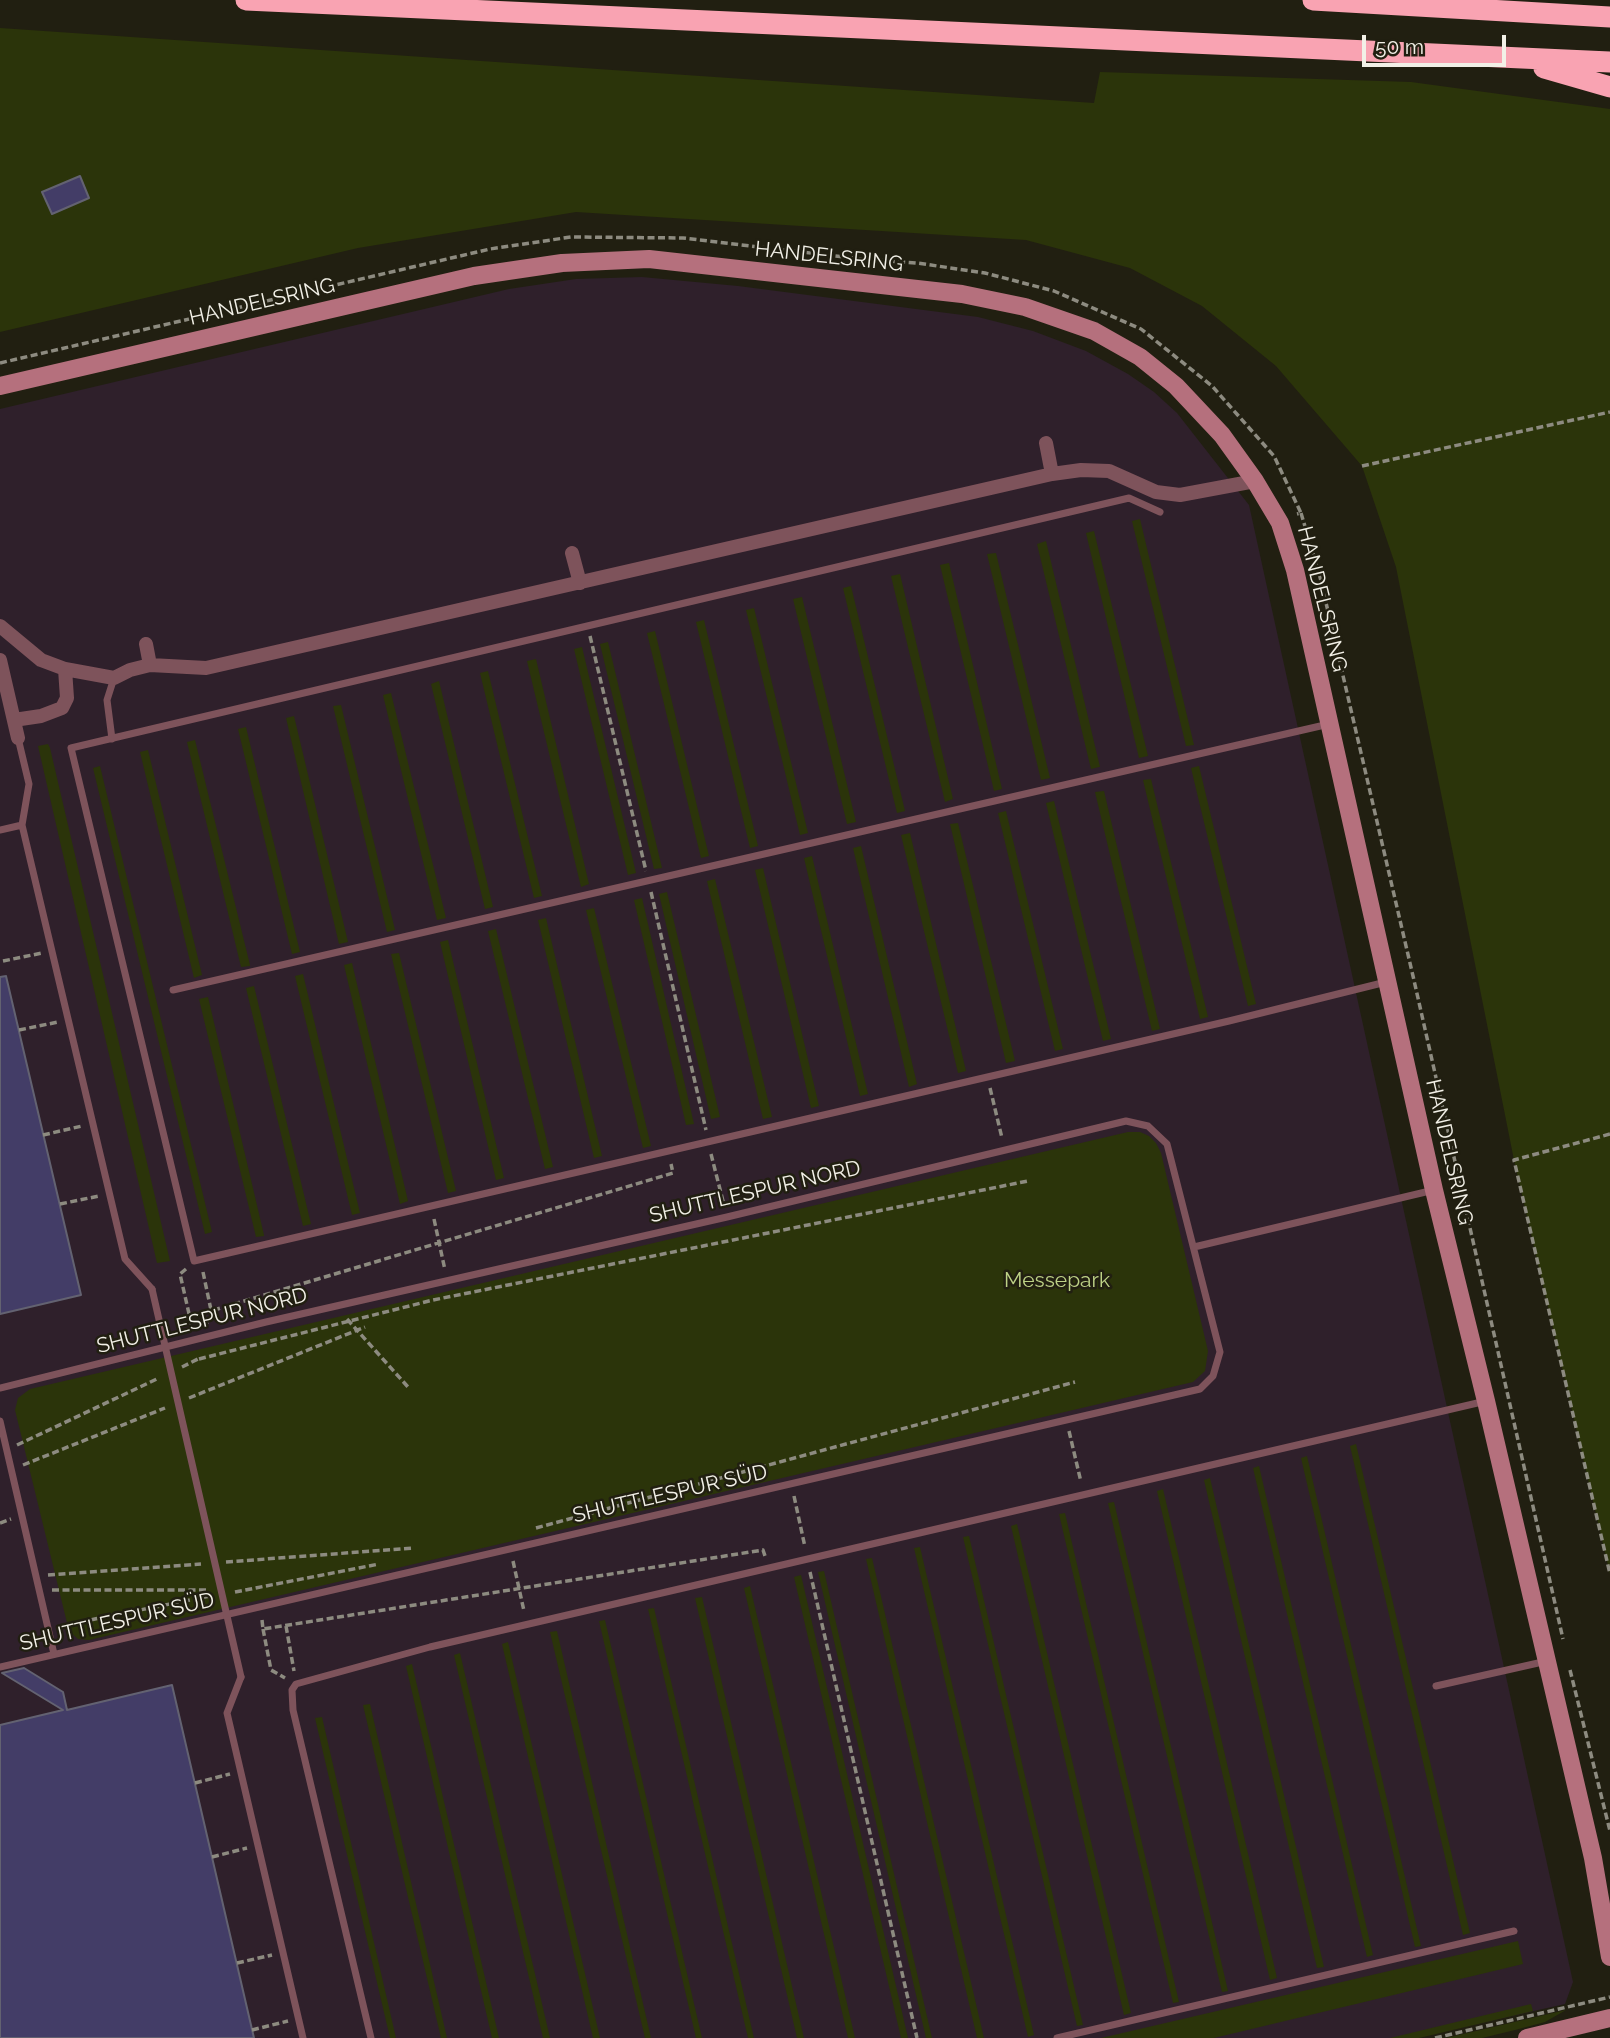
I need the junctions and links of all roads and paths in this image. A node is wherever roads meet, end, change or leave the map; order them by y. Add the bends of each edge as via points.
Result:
1 (246, 0) edge
2 (1313, 0) edge
3 (1610, 17) edge
4 (1508, 59) junction
5 (1610, 62) edge
6 (1610, 87) edge
7 (0, 363) edge
8 (0, 386) edge
9 (1610, 412) edge
10 (1046, 443) dead end
11 (1362, 466) dead end
12 (1052, 474) junction
13 (1255, 481) junction
14 (1160, 512) dead end
15 (1301, 513) junction
16 (1279, 523) junction
17 (572, 553) dead end
18 (580, 583) junction
19 (0, 626) edge
20 (146, 644) dead end
21 (0, 660) edge
22 (150, 665) junction
23 (65, 669) junction
24 (114, 678) junction
25 (14, 720) junction
26 (1329, 724) junction
27 (18, 738) joint
28 (112, 739) junction
29 (22, 825) junction
30 (0, 830) edge
31 (51, 950) junction
32 (3, 961) dead end
33 (1387, 982) junction
34 (173, 990) dead end
35 (68, 1020) junction
36 (19, 1030) dead end
37 (987, 1077) junction
38 (93, 1124) junction
39 (1610, 1134) edge
40 (43, 1135) dead end
41 (708, 1142) junction
42 (669, 1151) junction
43 (1004, 1151) junction
44 (1028, 1181) dead end
45 (1434, 1190) junction
46 (109, 1194) junction
47 (60, 1204) dead end
48 (431, 1206) junction
49 (727, 1217) junction
50 (439, 1242) junction
51 (1194, 1247) junction
52 (201, 1259) junction
53 (447, 1282) junction
54 (182, 1283) dead end
55 (337, 1307) junction
56 (211, 1310) junction
57 (189, 1314) dead end
58 (349, 1320) junction
59 (210, 1336) junction
60 (222, 1347) dead end
61 (199, 1359) junction
62 (175, 1370) dead end
63 (163, 1376) dead end
64 (1075, 1382) dead end
65 (408, 1387) dead end
66 (0, 1388) edge
67 (1486, 1401) junction
68 (1067, 1419) junction
69 (0, 1421) edge
70 (7, 1450) junction
71 (792, 1484) junction
72 (1083, 1494) junction
73 (524, 1531) dead end
74 (510, 1548) junction
75 (807, 1558) junction
76 (390, 1562) dead end
77 (768, 1568) junction
78 (1610, 1574) edge
79 (519, 1589) junction
80 (39, 1590) junction
81 (231, 1591) dead end
82 (259, 1608) junction
83 (80, 1622) dead end
84 (527, 1624) junction
85 (286, 1626) junction
86 (263, 1629) junction
87 (1566, 1652) dead end
88 (54, 1654) junction
89 (1547, 1661) junction
90 (1569, 1665) dead end
91 (0, 1667) edge
92 (271, 1670) dead end
93 (296, 1684) junction
94 (1436, 1686) dead end
95 (241, 1772) junction
96 (195, 1783) dead end
97 (1610, 1831) edge
98 (258, 1846) junction
99 (212, 1857) dead end
100 (1514, 1931) dead end
101 (283, 1953) junction
102 (1610, 1957) edge
103 (237, 1963) dead end
104 (1610, 1997) edge
105 (1610, 2018) edge
106 (299, 2019) junction
107 (252, 2030) dead end
108 (303, 2038) edge
109 (371, 2038) edge
110 (917, 2038) edge
111 (1057, 2038) edge
112 (1435, 2038) edge
113 (1527, 2038) edge

1 - 4 highway
2 - 3 highway
4 - 5 highway
4 - 6 highway
7 - 15 path via 490,249 571,237 683,238 917,262 1054,291 1141,328 1212,386 1274,456
8 - 13 main road, HANDELSRING via 474,276 562,263 649,259 962,293 1025,307 1094,331 1140,357 1177,386 1222,435
9 - 11 path
10 - 12 street
12 - 13 street via 1109,471 1156,492 1180,495
12 - 18 street
13 - 16 main road, HANDELSRING
14 - 28 lane via 1129,498
15 - 16 path
15 - 87 path via 1416,989
16 - 26 main road, HANDELSRING via 1295,570
17 - 18 street
18 - 22 street via 206,668
19 - 23 street via 41,660
20 - 22 street
21 - 25 street
22 - 24 street
23 - 24 street
23 - 25 street via 67,698 62,708
24 - 28 lane via 107,700
25 - 27 street
26 - 33 main road, HANDELSRING
26 - 34 lane
27 - 29 lane via 29,784
28 - 52 lane via 71,748 194,1261
29 - 30 lane
29 - 31 lane
31 - 32 path
31 - 35 lane
33 - 37 lane
33 - 45 main road, HANDELSRING
35 - 36 path
35 - 38 lane
37 - 41 lane
37 - 43 path
38 - 40 path
38 - 46 lane
39 - 78 path via 1514,1160
41 - 42 lane
41 - 49 path
42 - 48 lane
42 - 50 path via 673,1173
43 - 49 lane, SHUTTLESPUR NORD
43 - 51 lane, SHUTTLESPUR NORD via 1126,1121 1148,1126 1167,1144
44 - 58 path
45 - 51 lane
45 - 67 main road, HANDELSRING
46 - 47 path
46 - 95 lane, bridge via 125,1259 152,1289 241,1677 227,1713
48 - 50 path
48 - 52 lane
49 - 53 lane, SHUTTLESPUR NORD
50 - 53 path
50 - 56 path
51 - 68 lane, SHUTTLESPUR SÜD via 1220,1352 1213,1376 1200,1389
52 - 56 path
53 - 55 lane, SHUTTLESPUR NORD
54 - 57 path
55 - 58 path
55 - 59 lane, SHUTTLESPUR NORD
56 - 59 path via 204,1313
58 - 61 path
58 - 65 path
59 - 66 lane, SHUTTLESPUR NORD
60 - 61 path
61 - 62 path
63 - 70 path
64 - 73 path
67 - 72 lane
67 - 89 main road, HANDELSRING
68 - 71 lane, SHUTTLESPUR SÜD
68 - 72 path
69 - 70 lane
70 - 80 lane
71 - 74 lane, SHUTTLESPUR SÜD
71 - 75 path
72 - 75 lane
74 - 79 path
74 - 82 lane, SHUTTLESPUR SÜD
75 - 77 lane
75 - 110 path
76 - 81 path
77 - 79 path via 763,1550
77 - 84 lane
79 - 84 path
79 - 85 path
80 - 83 path via 217,1592
80 - 88 lane
82 - 86 path
82 - 88 lane, SHUTTLESPUR SÜD
84 - 93 lane
85 - 86 path
85 - 93 path
86 - 92 path
88 - 91 lane, SHUTTLESPUR SÜD
89 - 94 lane
89 - 102 main road, HANDELSRING via 1593,1858
90 - 97 path
93 - 109 lane via 293,1710
95 - 96 path
95 - 98 lane
98 - 99 path
98 - 101 lane
100 - 111 lane
101 - 103 path
101 - 106 lane
104 - 112 path
105 - 113 main road
106 - 107 path
106 - 108 lane

